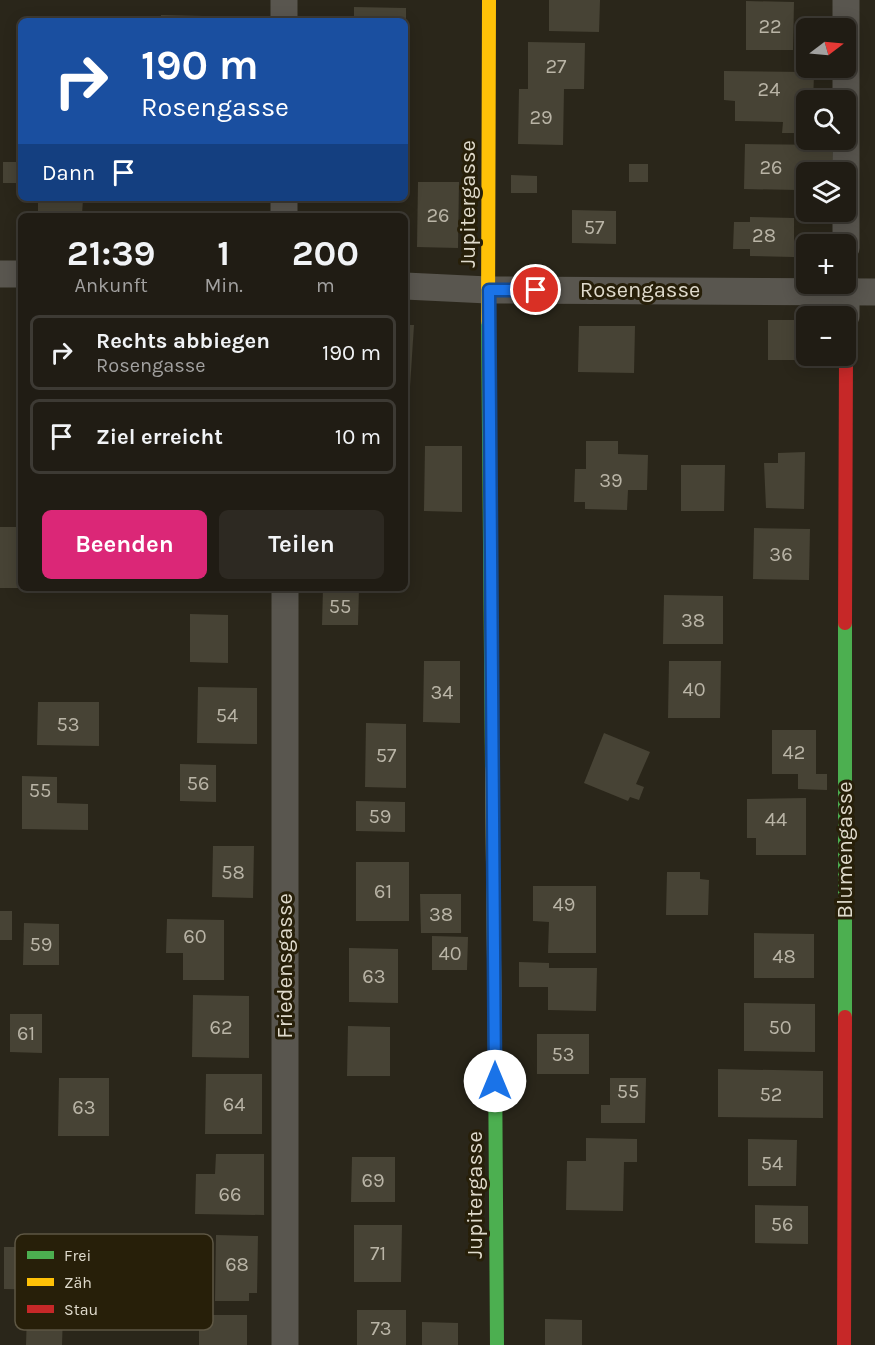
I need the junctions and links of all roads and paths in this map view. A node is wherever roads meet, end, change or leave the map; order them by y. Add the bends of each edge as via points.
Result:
1 (284, 0) edge
2 (489, 0) edge
3 (846, 0) edge
4 (284, 18) edge
5 (846, 234) edge
6 (0, 274) edge
7 (18, 274) edge
8 (408, 286) edge
9 (489, 290) junction
10 (875, 292) edge
11 (846, 297) edge
12 (846, 366) edge
13 (285, 591) edge
14 (285, 1345) edge
15 (497, 1345) edge
16 (844, 1345) edge

1 - 4 street
2 - 9 street, Jupitergasse
3 - 5 street
6 - 7 street
8 - 9 street, Rosengasse
9 - 11 street, Rosengasse
9 - 15 street, Jupitergasse
10 - 11 street, Rosengasse
12 - 16 street, Blumengasse
13 - 14 street, Friedensgasse

